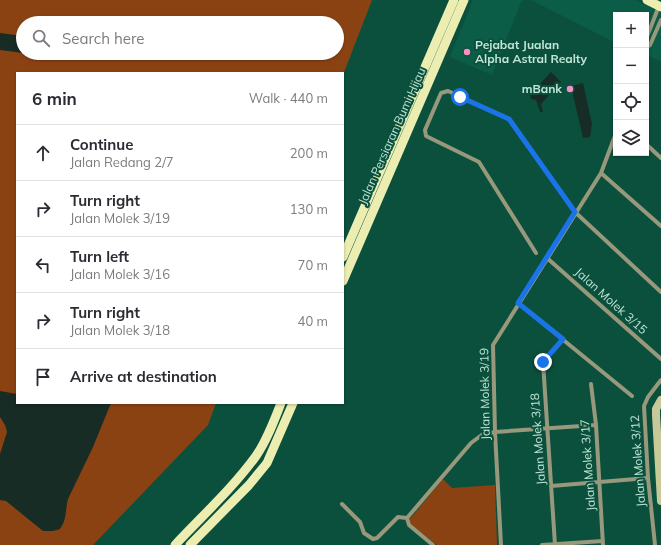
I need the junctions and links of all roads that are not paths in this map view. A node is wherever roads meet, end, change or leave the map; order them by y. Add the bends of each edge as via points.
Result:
1 (454, 0) edge
2 (464, 0) edge
3 (647, 0) edge
4 (660, 7) edge
5 (660, 22) edge
6 (649, 32) edge
7 (649, 46) edge
8 (409, 103) junction
9 (418, 107) junction
10 (613, 140) edge
11 (649, 147) edge
12 (661, 157) edge
13 (383, 164) junction
14 (391, 169) junction
15 (600, 173) junction
16 (575, 212) junction
17 (661, 226) edge
18 (536, 253) dead end
19 (344, 254) edge
20 (547, 258) junction
21 (344, 279) edge
22 (661, 292) edge
23 (518, 303) junction
24 (563, 339) junction
25 (661, 359) edge
26 (661, 380) edge
27 (591, 384) dead end
28 (632, 396) dead end
29 (661, 400) edge
30 (282, 404) edge
31 (293, 404) edge
32 (596, 425) junction
33 (547, 428) junction
34 (495, 432) junction
35 (648, 478) junction
36 (600, 482) junction
37 (551, 486) junction
38 (661, 501) edge
39 (342, 504) dead end
40 (406, 518) junction
41 (603, 543) edge
42 (175, 545) edge
43 (190, 545) edge
44 (433, 545) edge
45 (501, 545) edge
46 (542, 545) edge
47 (555, 545) edge
48 (655, 545) edge

1 - 8 main road, Jalan Persiaran Bumi Hijau
2 - 9 main road, Jalan Persiaran Bumi Hijau
3 - 4 main road
4 - 6 street
5 - 7 street
8 - 9 main road
8 - 13 main road, Jalan Persiaran Bumi Hijau
9 - 14 main road, Jalan Persiaran Bumi Hijau
10 - 15 street, Jalan Molek 3/19
11 - 12 street
13 - 14 main road via 390,164
13 - 19 main road, Jalan Persiaran Bumi Hijau
14 - 21 main road, Jalan Persiaran Bumi Hijau
15 - 16 street, Jalan Molek 3/19
15 - 17 street
16 - 18 street via 509,119 448,91 441,93 425,130 426,136 478,162
16 - 20 street, Jalan Molek 3/19
16 - 22 street
20 - 23 street, Jalan Molek 3/19
20 - 25 street, Jalan Molek 3/15
23 - 24 street
23 - 34 street, Jalan Molek 3/19 via 493,345
24 - 28 street
24 - 33 street, Jalan Molek 3/18 via 543,362
26 - 35 street, Jalan Molek 3/12 via 644,406
27 - 32 street, Jalan Molek 3/17
29 - 38 main road via 656,415
30 - 42 main road via 256,455 240,476
31 - 43 main road via 267,463
32 - 33 street
32 - 36 street, Jalan Molek 3/17
33 - 34 street
33 - 37 street, Jalan Molek 3/18
34 - 40 street via 479,436 471,443
34 - 45 street, Jalan Molek 3/19
35 - 36 street
35 - 48 street, Jalan Molek 3/12
36 - 37 street
36 - 41 street, Jalan Molek 3/17
37 - 47 street, Jalan Molek 3/18
39 - 40 street via 360,522 364,533 373,539 398,516
40 - 44 street via 409,525
41 - 47 street
46 - 47 street

